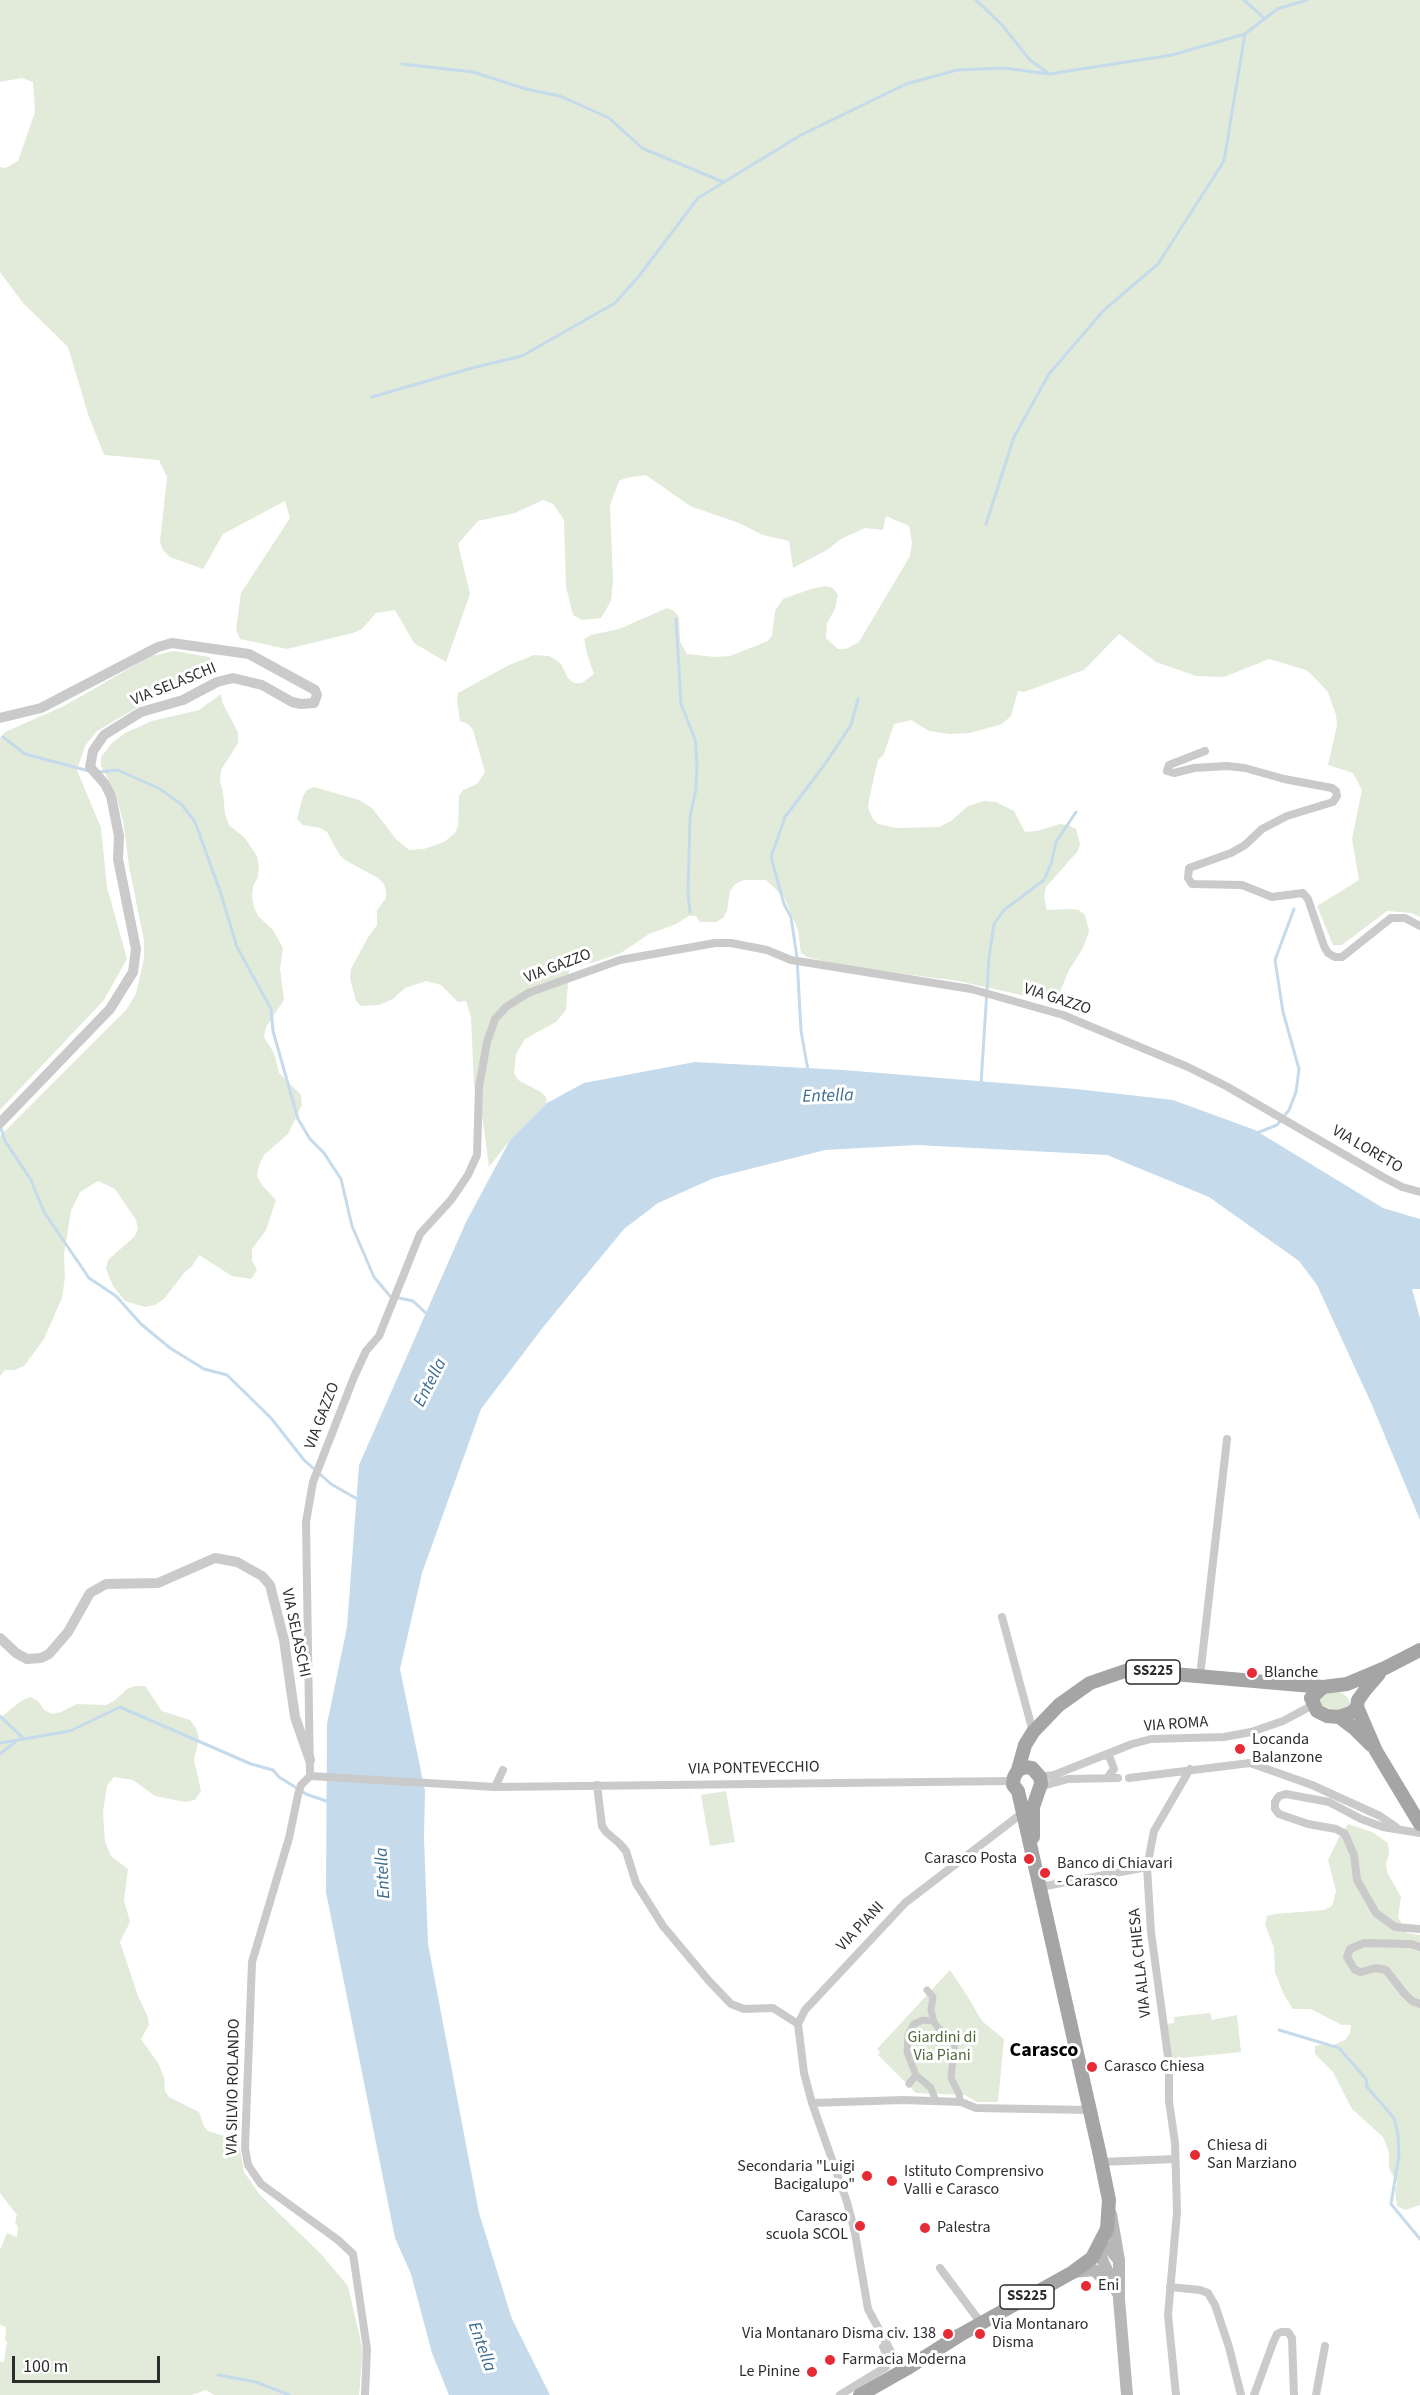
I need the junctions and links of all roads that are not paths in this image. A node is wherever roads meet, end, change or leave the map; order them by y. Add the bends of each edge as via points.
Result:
1 (0, 718) edge
2 (1205, 751) dead end
3 (1420, 926) edge
4 (0, 1122) edge
5 (1302, 1130) joint
6 (1420, 1192) edge
7 (1227, 1439) dead end
8 (1002, 1617) dead end
9 (0, 1638) edge
10 (1420, 1650) edge
11 (1385, 1668) junction
12 (1200, 1676) junction
13 (1274, 1683) junction
14 (1347, 1684) junction
15 (1323, 1687) junction
16 (1312, 1702) junction
17 (1358, 1703) junction
18 (1339, 1717) junction
19 (1046, 1718) junction
20 (1033, 1732) junction
21 (1376, 1751) junction
22 (1105, 1755) junction
23 (310, 1760) junction
24 (1190, 1769) junction
25 (503, 1770) dead end
26 (313, 1776) junction
27 (1107, 1778) junction
28 (1118, 1778) dead end
29 (1129, 1778) dead end
30 (1016, 1781) junction
31 (1037, 1781) junction
32 (597, 1785) junction
33 (493, 1787) junction
34 (1022, 1814) junction
35 (1420, 1824) edge
36 (1400, 1830) junction
37 (1420, 1833) edge
38 (1035, 1866) junction
39 (1148, 1868) junction
40 (1040, 1887) junction
41 (1420, 1929) edge
42 (1420, 1947) edge
43 (927, 1990) dead end
44 (1420, 2004) edge
45 (933, 2021) junction
46 (798, 2024) junction
47 (916, 2075) junction
48 (909, 2084) dead end
49 (936, 2101) junction
50 (960, 2102) junction
51 (812, 2103) junction
52 (1090, 2110) junction
53 (1175, 2161) junction
54 (1101, 2162) junction
55 (1109, 2200) junction
56 (1099, 2244) junction
57 (1119, 2260) junction
58 (940, 2268) dead end
59 (1073, 2272) junction
60 (1170, 2287) junction
61 (1119, 2299) junction
62 (981, 2323) junction
63 (878, 2329) junction
64 (1325, 2346) dead end
65 (906, 2369) junction
66 (365, 2395) edge
67 (840, 2395) edge
68 (860, 2395) edge
69 (1127, 2395) edge
70 (1176, 2395) edge
71 (1240, 2395) edge
72 (1254, 2395) edge
73 (1294, 2395) edge
74 (1316, 2395) edge

1 - 4 street, VIA SELASCHI via 42,708 158,646 172,643 249,654 315,690 317,695 314,703 301,704 262,685 233,678 183,700 141,712 104,735 93,751 90,767 111,796 119,836 119,869 136,949 133,972 110,1009
2 - 3 street via 1169,765 1167,771 1171,774 1227,766 1332,788 1337,796 1333,802 1287,816 1262,829 1231,853 1190,868 1187,875 1192,884 1242,885 1272,897 1303,893 1324,946 1335,957 1342,957 1391,918 1405,918
5 - 6 street, VIA LORETO via 1383,1178
5 - 23 street, VIA GAZZO via 1188,1067 1063,1015 970,989 791,960 743,945 715,943 620,960 528,993 495,1019 479,1087 477,1155 452,1200 420,1234 379,1336 366,1351 354,1377 313,1482 306,1522
7 - 12 street
8 - 20 street
9 - 23 street, VIA SELASCHI via 27,1659 41,1658 68,1632 90,1593 106,1584 158,1582 215,1558 237,1562 270,1585 284,1640 295,1716
10 - 11 main road, SS225
11 - 14 main road, SS225
11 - 17 main road, SS225
12 - 13 main road, SS225
12 - 19 main road, SS225 via 1128,1670 1109,1675 1071,1695
13 - 15 main road, SS225
13 - 16 main road, SS225
14 - 15 main road, SS225
14 - 17 main road
15 - 16 main road
16 - 18 main road, SS225 via 1317,1711
16 - 22 street, VIA ROMA via 1283,1721 1251,1732 1224,1737 1151,1739
17 - 18 main road, SS225 via 1351,1713
17 - 21 main road
18 - 21 main road
19 - 20 main road, SS225
19 - 31 main road, SS225 via 1033,1748
20 - 30 main road, SS225 via 1025,1745
21 - 35 main road
22 - 27 street via 1113,1763 1112,1774
22 - 31 street, VIA ROMA
23 - 26 street, VIA GAZZO
24 - 29 street
24 - 36 street via 1250,1763 1312,1785 1380,1816
24 - 39 street, VIA ALLA CHIESA via 1154,1831
25 - 33 street
26 - 33 street, VIA PONTEVECCHIO
26 - 66 street, VIA SILVIO ROLANDO via 301,1785 252,1962 245,2148 248,2165 261,2184 353,2254 367,2349
27 - 28 street
27 - 31 street
30 - 31 main road via 1025,1767
30 - 31 main road via 1029,1795
30 - 32 street, VIA PONTEVECCHIO
30 - 34 main road, SS225
31 - 38 main road, SS225 via 1032,1828
32 - 33 street, VIA PONTEVECCHIO
32 - 46 street via 602,1826 626,1851 636,1883 663,1926 709,1981 731,2004 744,2009 773,2008
34 - 38 main road, SS225
34 - 46 street, VIA PIANI via 904,1903 805,2010
36 - 37 street
36 - 41 street via 1361,1819 1329,1802 1286,1794 1275,1802 1280,1814 1344,1834 1354,1855 1357,1880 1376,1913 1395,1927
38 - 40 main road, SS225
39 - 40 street
39 - 53 street, VIA ALLA CHIESA
40 - 52 main road, SS225
42 - 44 street via 1364,1943 1350,1949 1347,1957 1355,1970 1361,1972 1386,1970 1404,1994
43 - 45 street via 933,1997
45 - 47 street via 918,2022 908,2034 907,2052
45 - 50 street via 955,2039 951,2079
46 - 51 street
47 - 48 street
47 - 49 street via 932,2088
49 - 50 street
49 - 51 street
50 - 52 street via 976,2108
51 - 63 street via 848,2202 868,2309
52 - 54 main road, SS225
53 - 54 street
53 - 60 street, VIA ALLA CHIESA via 1177,2212
54 - 55 main road, SS225
55 - 56 main road, SS225 via 1107,2229
55 - 57 main road
56 - 57 main road via 1108,2247
56 - 59 main road, SS225 via 1092,2258
56 - 61 main road
57 - 61 main road
58 - 62 street
59 - 61 main road via 1094,2270
59 - 62 main road, SS225
60 - 70 street, VIA ALLA CHIESA via 1168,2315
60 - 71 street via 1208,2293 1215,2305
61 - 69 main road
62 - 65 main road, SS225
63 - 65 street via 897,2363
63 - 67 street via 887,2356 886,2367
64 - 74 street
65 - 68 main road, SS225
72 - 73 street via 1273,2343 1281,2332 1288,2332 1292,2338

